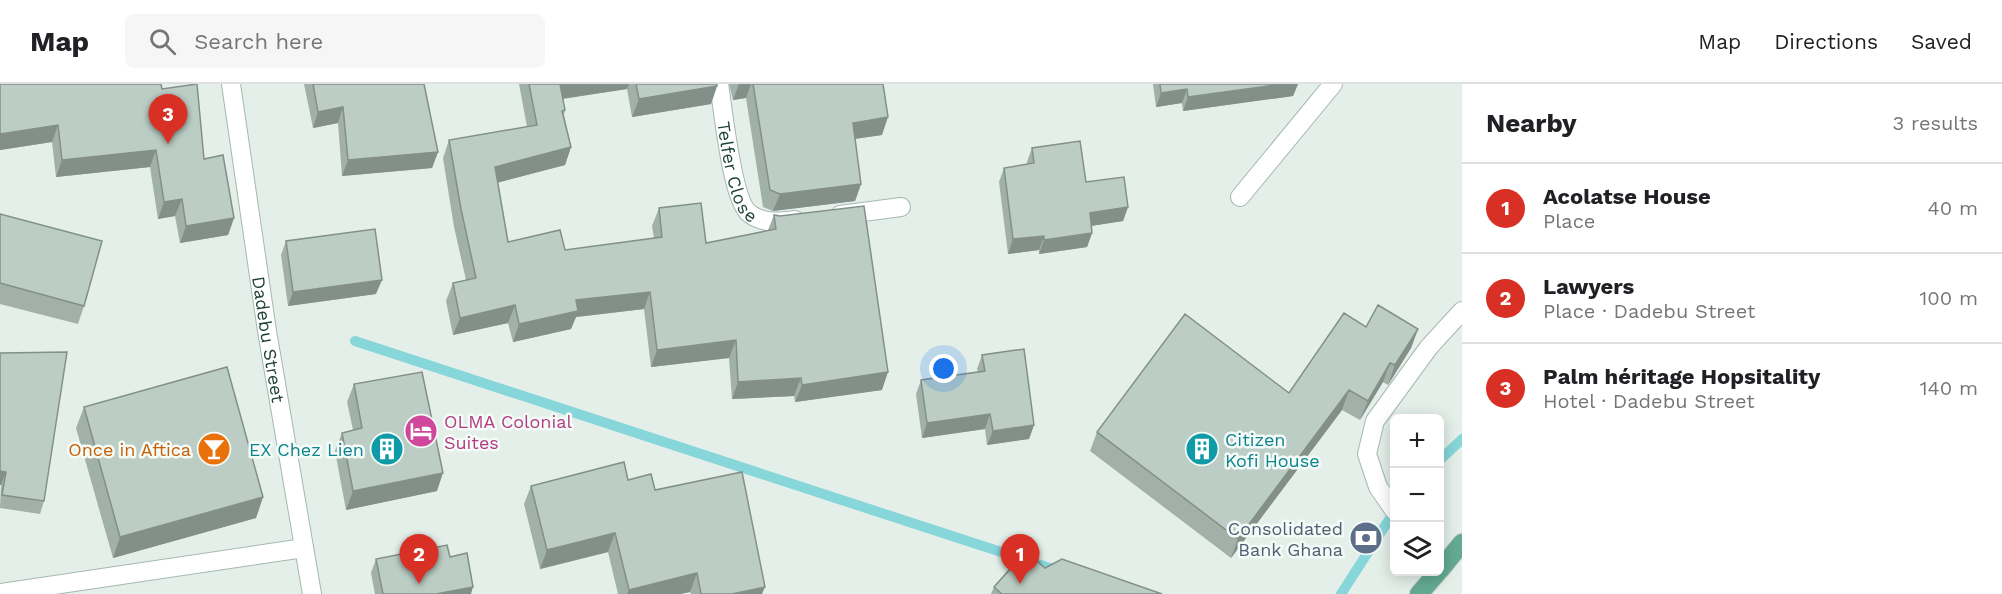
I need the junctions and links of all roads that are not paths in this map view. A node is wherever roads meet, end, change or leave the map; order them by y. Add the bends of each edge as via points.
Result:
1 (231, 84) edge
2 (719, 84) edge
3 (1333, 84) edge
4 (1240, 197) dead end
5 (901, 207) dead end
6 (1462, 311) edge
7 (1390, 503) edge
8 (1462, 543) edge
9 (304, 548) junction
10 (1444, 564) edge
11 (1434, 576) edge
12 (0, 593) edge
13 (312, 594) edge
14 (1419, 594) edge

1 - 9 street, Dadebu Street
2 - 5 street, Telfer Close via 734,179 749,214 772,223
3 - 4 street
6 - 7 street via 1429,347 1375,421 1366,454 1378,487
8 - 10 main road
9 - 12 street
9 - 13 street, Dadebu Street
11 - 14 main road

